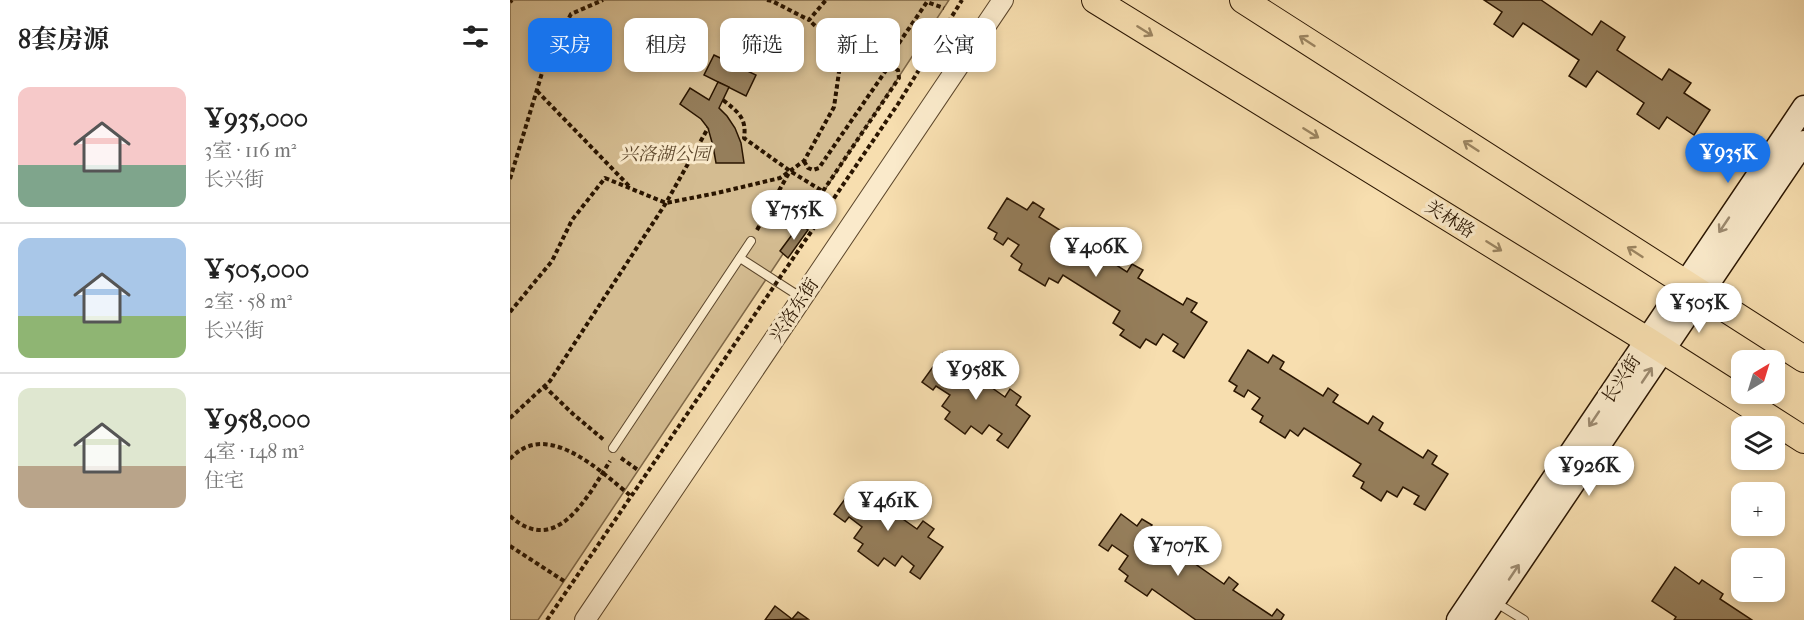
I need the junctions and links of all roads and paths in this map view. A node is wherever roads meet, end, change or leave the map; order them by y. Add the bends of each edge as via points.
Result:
1 (603, 0) edge
2 (767, 0) edge
3 (826, 0) edge
4 (962, 0) edge
5 (1003, 0) edge
6 (1018, 0) edge
7 (1095, 0) edge
8 (1243, 0) edge
9 (944, 8) dead end
10 (808, 20) junction
11 (816, 27) edge
12 (900, 43) edge
13 (839, 72) edge
14 (537, 90) junction
15 (723, 100) dead end
16 (1804, 107) edge
17 (708, 128) dead end
18 (1804, 142) edge
19 (804, 161) junction
20 (790, 171) junction
21 (510, 179) edge
22 (633, 189) junction
23 (824, 192) dead end
24 (666, 203) junction
25 (823, 213) junction
26 (751, 241) joint
27 (740, 258) junction
28 (1693, 289) junction
29 (802, 298) junction
30 (510, 312) edge
31 (1655, 346) junction
32 (1804, 358) edge
33 (544, 386) junction
34 (510, 418) edge
35 (1804, 440) edge
36 (613, 448) joint
37 (510, 459) edge
38 (638, 470) dead end
39 (631, 496) junction
40 (510, 516) edge
41 (510, 546) edge
42 (564, 581) dead end
43 (1490, 598) junction
44 (547, 620) edge
45 (585, 620) edge
46 (600, 620) edge
47 (1458, 620) edge
48 (1481, 620) edge
49 (1524, 620) edge

1 - 14 path via 571,14 545,63
2 - 10 path
3 - 10 path
4 - 25 path, bridge via 898,104
5 - 29 street, 兴洛东街
6 - 46 street, 兴洛东街
7 -> 31 main road, 关林路
28 -> 8 main road
9 - 12 path via 927,2
10 - 11 path
13 - 19 path via 834,107
14 - 21 path
14 - 22 path
15 - 20 path via 746,126 744,138
16 -> 28 main road, 长兴街
17 - 24 path
18 - 28 main road, 长兴街
19 - 20 path
19 - 25 path, bridge via 808,168 819,168 887,69 898,70 899,78 813,206
20 - 23 path
20 - 24 path via 780,178
20 - 26 path
22 - 24 path
22 - 30 path via 605,178 573,220 552,261
24 - 33 path
25 - 39 path, bridge
26 - 27 lane
27 - 29 lane
27 - 36 lane
28 - 31 main road, 长兴街
28 - 32 main road
29 - 45 street, 兴洛东街
31 - 35 main road, 关林路
43 -> 31 main road, 长兴街
31 -> 47 main road, 长兴街
33 - 34 path
33 - 36 path
37 - 39 path, bridge via 532,446 552,444 584,460
38 - 40 path via 615,454 584,503 569,520 553,528 536,531
39 - 44 path, bridge
41 - 42 path
43 - 48 main road, 长兴街
43 - 49 lane

